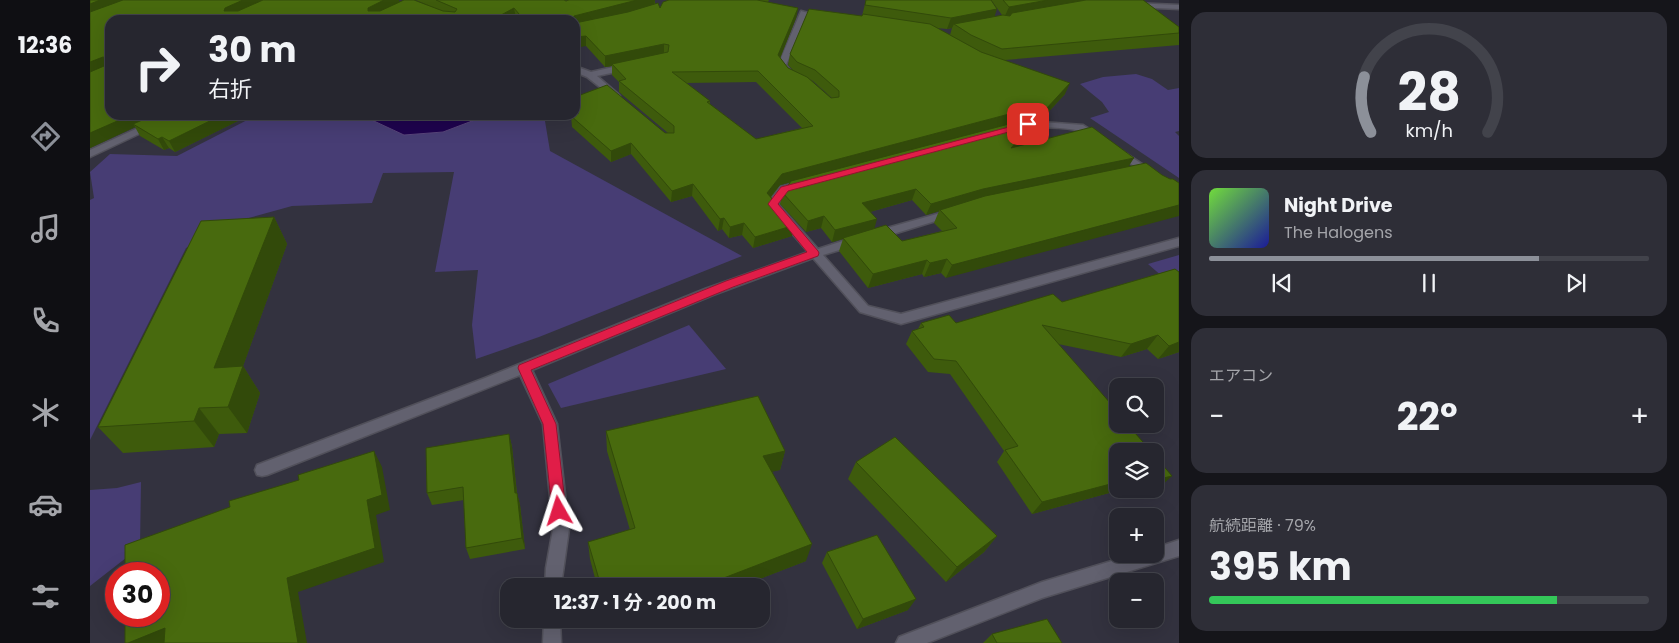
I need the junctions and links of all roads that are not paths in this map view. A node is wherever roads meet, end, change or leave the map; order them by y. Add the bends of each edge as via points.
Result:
1 (1144, 5) junction
2 (1124, 6) edge
3 (1179, 7) edge
4 (1155, 14) edge
5 (814, 15) edge
6 (636, 65) edge
7 (580, 71) edge
8 (590, 75) junction
9 (800, 80) edge
10 (626, 105) edge
11 (163, 120) edge
12 (1009, 129) edge
13 (90, 154) edge
14 (1144, 170) junction
15 (1124, 174) edge
16 (812, 181) edge
17 (1179, 193) edge
18 (960, 211) edge
19 (1179, 242) edge
20 (814, 253) junction
21 (524, 368) junction
22 (262, 470) dead end
23 (1179, 548) edge
24 (553, 578) edge
25 (552, 628) edge
26 (552, 643) edge
27 (905, 643) edge

1 - 2 street
1 - 3 street
1 - 4 street
5 - 9 street via 799,12 782,65 791,76
6 - 8 street
7 - 8 street
8 - 10 street
11 - 13 street
12 - 14 street via 1028,124 1083,128
14 - 15 street
14 - 17 street
16 - 20 street via 784,189 772,204
18 - 20 street
19 - 20 street via 901,320 864,309
20 - 21 street via 729,284
21 - 22 street
21 - 24 street via 550,424 561,529
23 - 27 street via 1042,590
25 - 26 street

